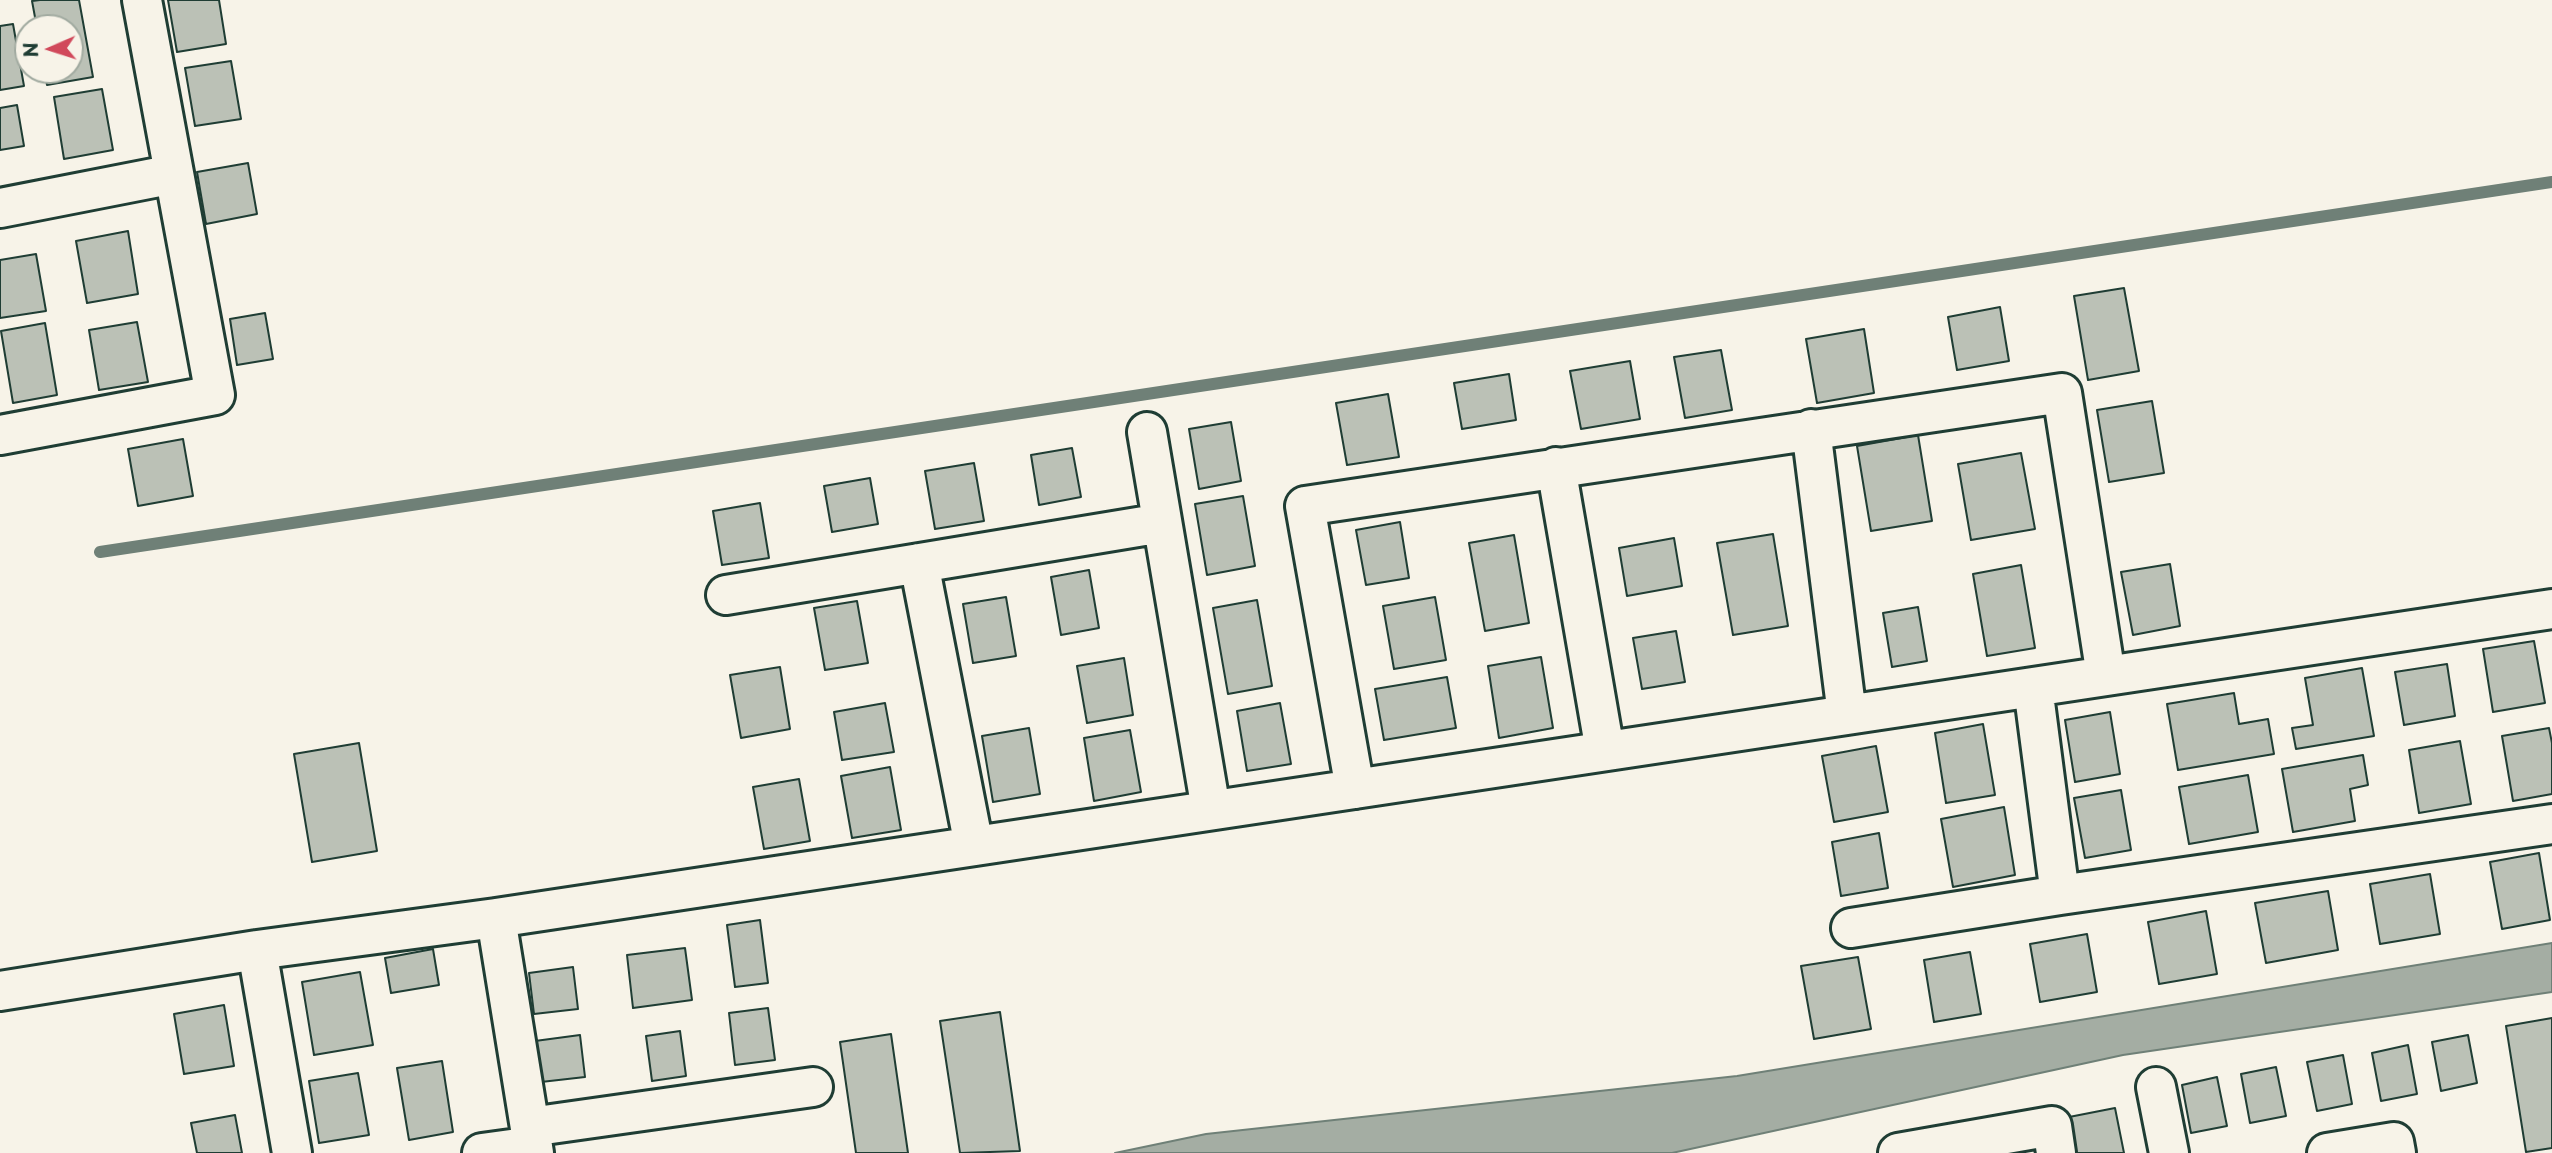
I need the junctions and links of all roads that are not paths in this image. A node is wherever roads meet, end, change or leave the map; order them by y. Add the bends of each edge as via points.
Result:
1 (142, 0) edge
2 (174, 174) junction
3 (0, 208) edge
4 (1811, 429) junction
5 (1147, 432) dead end
6 (0, 435) edge
7 (1556, 467) junction
8 (1162, 523) junction
9 (919, 564) junction
10 (726, 595) dead end
11 (2552, 609) edge
12 (2106, 676) junction
13 (2033, 687) junction
14 (1847, 715) junction
15 (1605, 751) junction
16 (1355, 789) junction
17 (1211, 810) junction
18 (2552, 824) edge
19 (974, 846) junction
20 (2060, 895) junction
21 (496, 918) junction
22 (1851, 928) dead end
23 (257, 950) junction
24 (0, 991) edge
25 (813, 1087) dead end
26 (2156, 1087) dead end
27 (532, 1142) edge
28 (1936, 1150) edge
29 (292, 1153) edge
30 (482, 1153) edge
31 (1898, 1153) edge
32 (2056, 1153) edge
33 (2169, 1153) edge
34 (2327, 1153) edge
35 (2396, 1153) edge

1 - 2 street
2 - 3 street
2 - 6 street via 215,395
4 - 7 street
4 - 12 street via 2062,393
4 - 14 street
5 - 8 street
7 - 15 street
7 - 16 street via 1305,506
8 - 9 street
8 - 17 street
9 - 10 street
9 - 19 street
11 - 12 street
12 - 13 street
13 - 14 street
13 - 20 street
14 - 15 street
15 - 16 street
16 - 17 street
17 - 19 street
18 - 20 street
19 - 21 street
20 - 22 street
21 - 23 street
21 - 27 street
23 - 24 street
23 - 29 street
25 - 27 street
26 - 33 street
27 - 30 street
28 - 31 street
28 - 32 street via 2052,1126
34 - 35 street via 2394,1142

